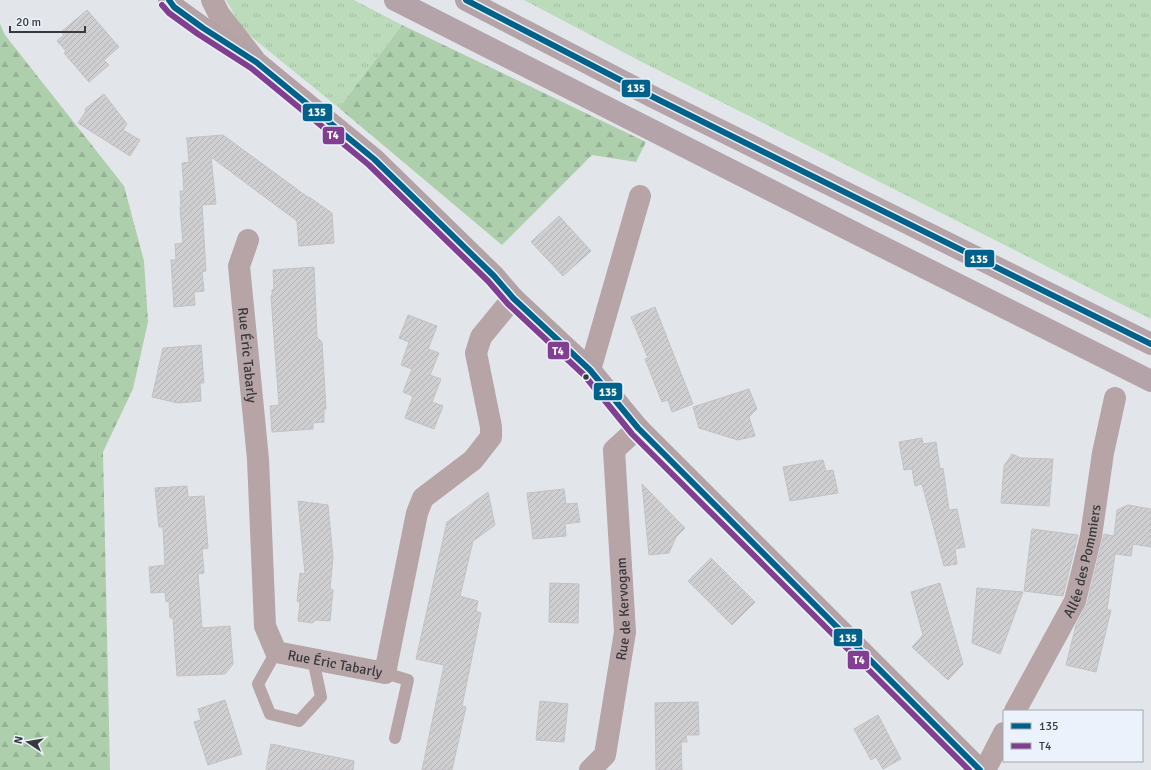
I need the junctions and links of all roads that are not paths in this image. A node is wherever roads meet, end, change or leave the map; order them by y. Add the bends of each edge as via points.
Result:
1 (169, 0) edge
2 (212, 0) edge
3 (395, 0) edge
4 (466, 0) edge
5 (256, 62) junction
6 (640, 196) dead end
7 (248, 240) dead end
8 (513, 298) junction
9 (1151, 344) edge
10 (590, 370) junction
11 (1151, 381) edge
12 (1114, 398) dead end
13 (638, 428) junction
14 (276, 652) junction
15 (313, 659) junction
16 (385, 673) junction
17 (1016, 710) edge
18 (1003, 735) edge
19 (395, 738) dead end
20 (590, 770) edge
21 (980, 770) edge
22 (985, 770) edge

1 - 5 street via 174,7 203,28
2 - 5 street via 219,14
3 - 11 main road
4 - 9 main road via 655,98
5 - 8 street via 374,159 494,276
6 - 10 street
7 - 14 street, Rue Éric Tabarly via 239,266 258,459 265,626
8 - 10 street
8 - 16 street, Rue Éric Tabarly via 481,337 476,353 491,427 490,438 473,460 423,498 417,513
10 - 13 street
12 - 17 street, Allée des Pommiers via 1102,453 1091,536 1075,601
13 - 20 street, Rue de Kervogam via 614,450 625,632 604,755
13 - 21 street
14 - 15 street, Rue Éric Tabarly
14 - 15 lane via 258,684 270,714 299,721 322,697
15 - 16 street, Rue Éric Tabarly
16 - 19 lane via 408,680
18 - 22 street

